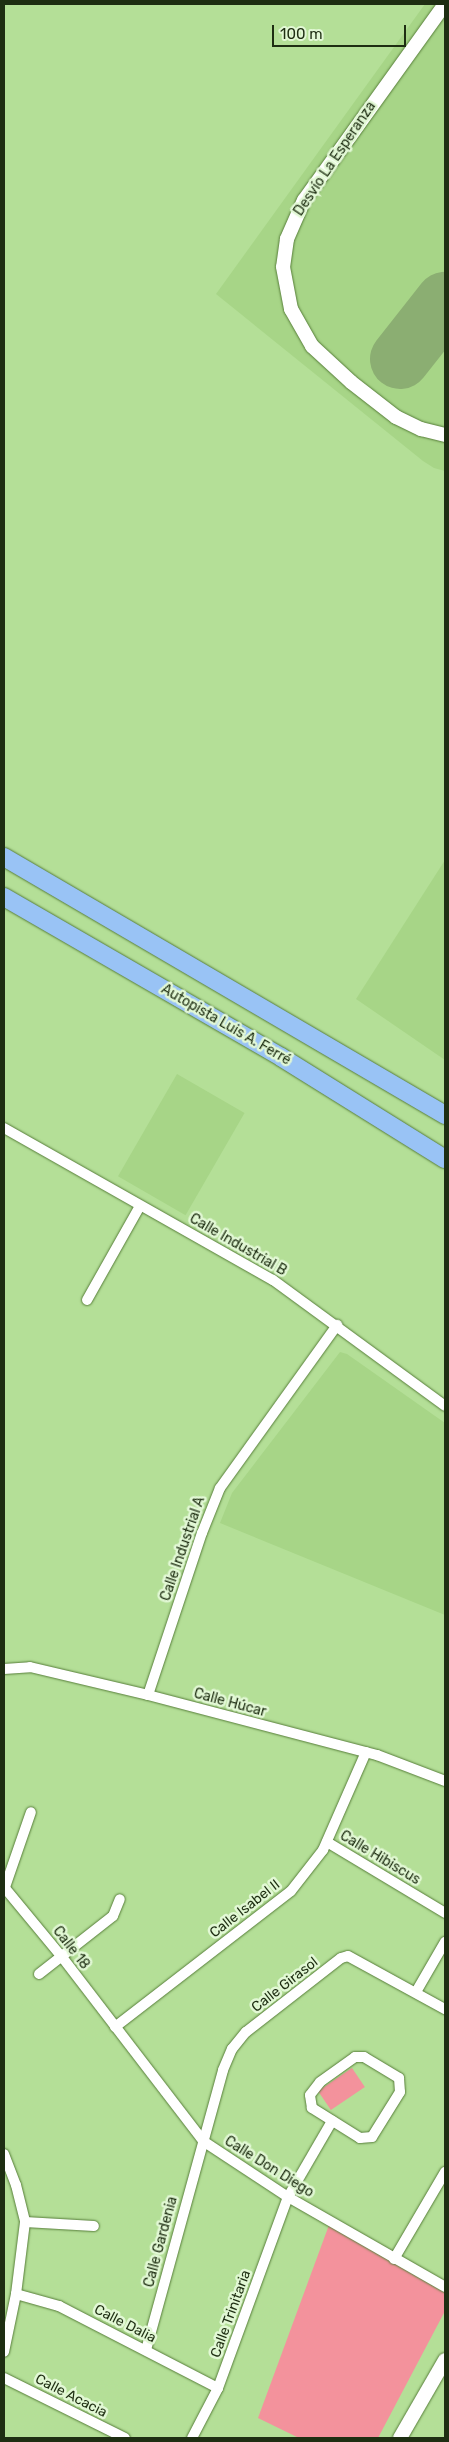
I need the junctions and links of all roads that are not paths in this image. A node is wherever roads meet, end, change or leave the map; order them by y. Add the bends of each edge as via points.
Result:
1 (445, 4) edge
2 (445, 435) edge
3 (4, 857) edge
4 (4, 897) edge
5 (445, 1115) edge
6 (4, 1128) edge
7 (445, 1159) edge
8 (140, 1206) junction
9 (87, 1300) dead end
10 (337, 1325) junction
11 (445, 1406) edge
12 (4, 1668) edge
13 (148, 1696) junction
14 (366, 1752) junction
15 (445, 1781) edge
16 (31, 1812) dead end
17 (327, 1842) junction
18 (4, 1887) edge
19 (120, 1900) dead end
20 (445, 1913) edge
21 (445, 1942) edge
22 (62, 1957) junction
23 (39, 1974) dead end
24 (416, 1992) junction
25 (445, 2009) edge
26 (114, 2027) junction
27 (332, 2121) junction
28 (203, 2141) junction
29 (4, 2154) edge
30 (445, 2172) edge
31 (288, 2197) junction
32 (25, 2222) junction
33 (94, 2226) dead end
34 (394, 2259) junction
35 (445, 2287) edge
36 (16, 2294) junction
37 (146, 2350) junction
38 (4, 2352) edge
39 (445, 2360) edge
40 (4, 2378) edge
41 (218, 2388) junction
42 (125, 2438) edge
43 (192, 2438) edge
44 (400, 2438) edge

1 - 2 main road, Desvío La Esperanza via 304,200 287,239 283,267 291,309 304,334 322,356 396,417 421,430
3 - 5 highway
4 - 7 highway, Autopista Luis A. Ferré via 281,1057
6 - 8 street, Calle Industrial B
8 - 9 street
8 - 10 street, Calle Industrial B via 273,1280
10 - 11 street, Calle Industrial B
10 - 13 street, Calle Industrial A via 220,1488
12 - 13 street, Calle Húcar via 30,1667
13 - 14 street, Calle Húcar
14 - 15 street, Calle Húcar
14 - 17 street, Calle Isabel II
16 - 18 street
17 - 20 street, Calle Hibiscus
17 - 26 street, Calle Isabel II via 291,1891
18 - 22 street, Calle 18
19 - 22 street via 113,1916
21 - 24 street
22 - 23 street
22 - 26 street, Calle 18
24 - 25 street, Calle Girasol
24 - 28 street, Calle Girasol via 356,1958 341,1958 246,2032 232,2049
26 - 28 street, Calle Don Diego
27 - 27 street via 360,2138 372,2137 400,2092 398,2078 364,2057 355,2057 320,2082 310,2095 312,2108
27 - 31 street, Calle Trinitaria
28 - 31 street, Calle Don Diego
28 - 37 street, Calle Gardenia
29 - 32 street via 16,2184
30 - 34 street
31 - 34 street, Calle Don Diego
31 - 41 street, Calle Trinitaria
32 - 33 street
32 - 36 street
34 - 35 street, Calle Don Diego
36 - 37 street, Calle Dalia via 59,2306
36 - 38 street
37 - 41 street, Calle Dalia
39 - 44 main road
40 - 42 street, Calle Acacia
41 - 43 street, Calle Trinitaria

